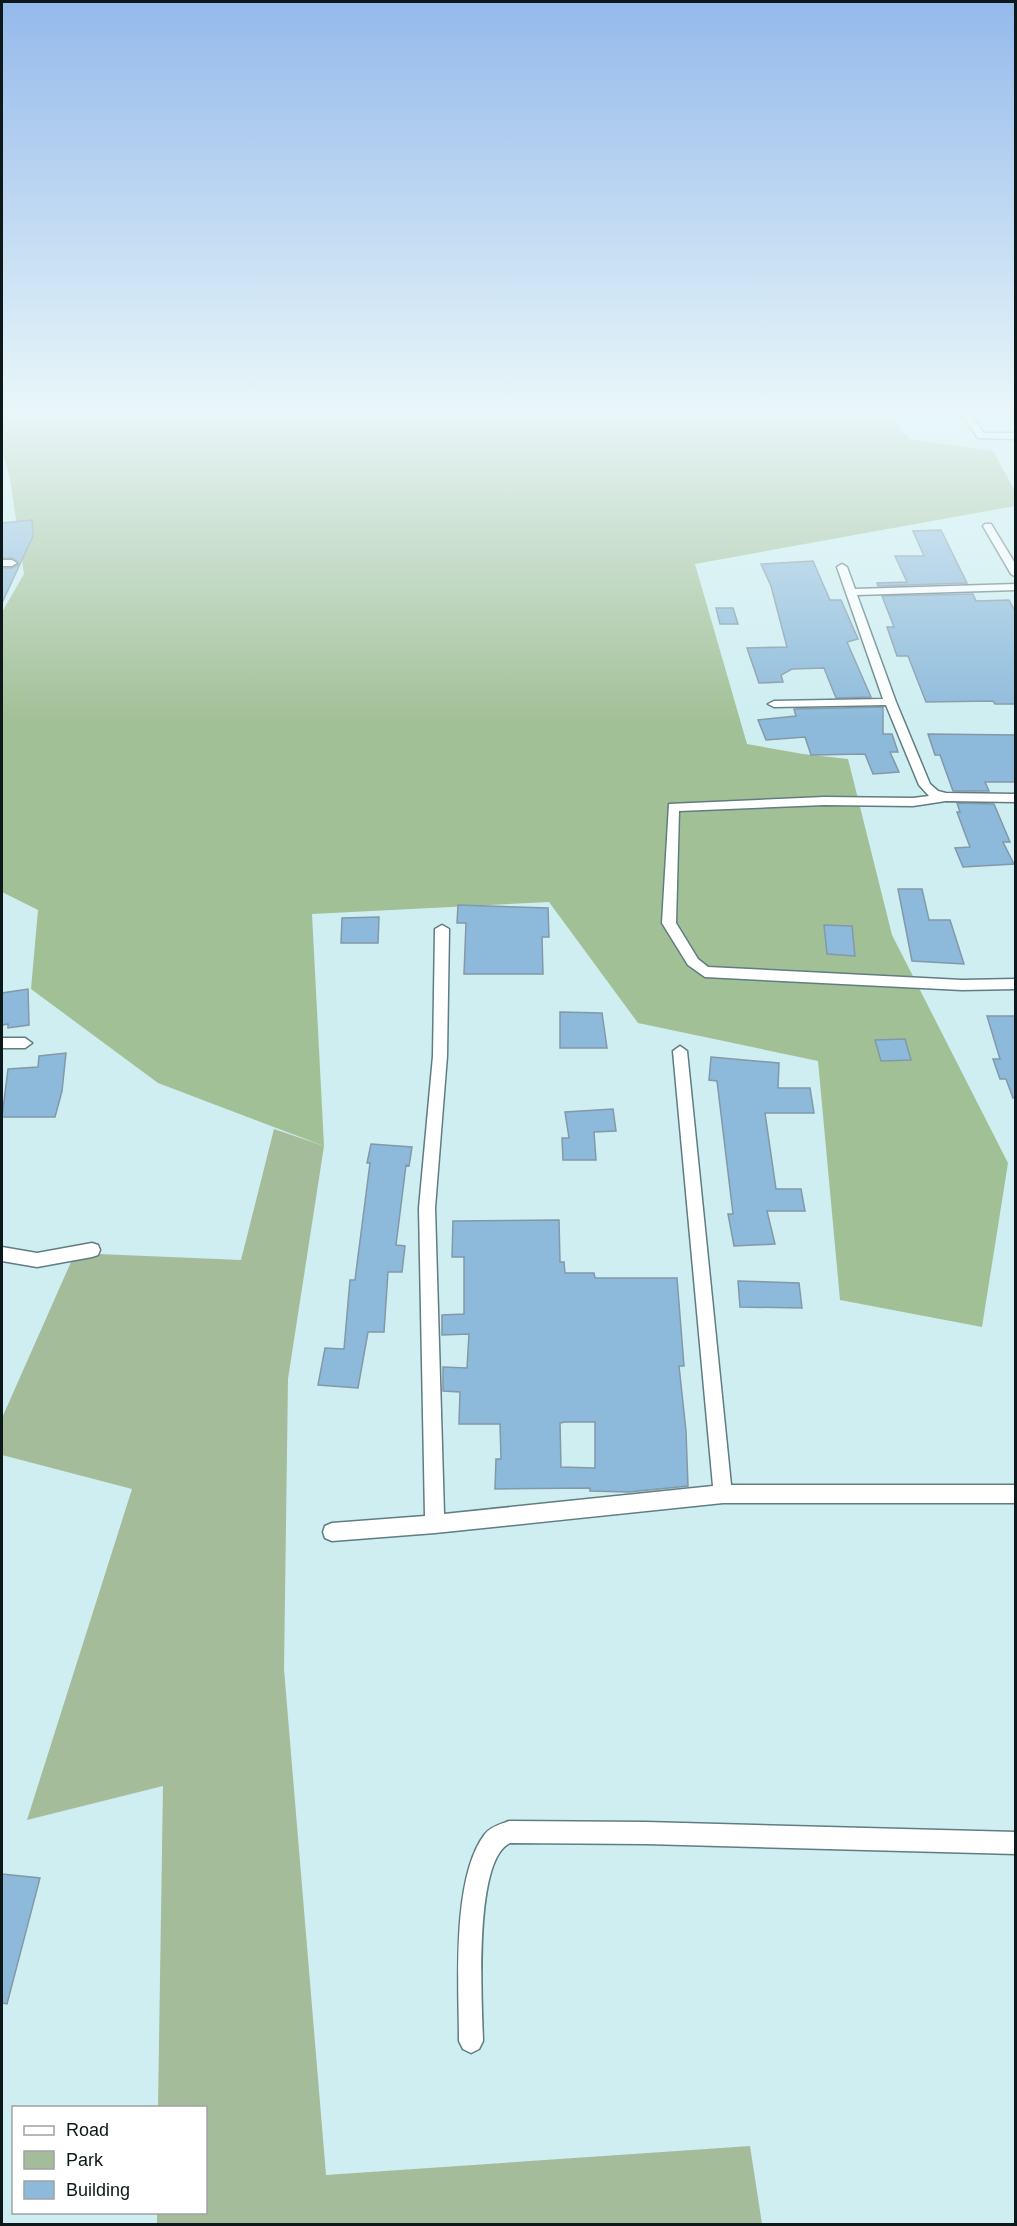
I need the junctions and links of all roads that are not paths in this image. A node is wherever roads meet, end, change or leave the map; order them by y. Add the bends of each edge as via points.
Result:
1 (988, 526) dead end
2 (1011, 558) edge
3 (842, 567) dead end
4 (1016, 574) edge
5 (1016, 587) edge
6 (851, 592) junction
7 (890, 702) junction
8 (774, 704) dead end
9 (946, 797) junction
10 (1016, 798) edge
11 (442, 929) dead end
12 (1016, 984) edge
13 (2, 1043) edge
14 (25, 1043) dead end
15 (680, 1051) dead end
16 (92, 1250) dead end
17 (2, 1254) edge
18 (723, 1494) junction
19 (1016, 1494) edge
20 (435, 1524) junction
21 (332, 1532) dead end
22 (1016, 1843) edge
23 (471, 2041) dead end

1 - 2 street
2 - 4 street
3 - 6 street
5 - 6 street
6 - 7 street
7 - 8 street
7 - 9 street via 924,784 934,794
9 - 10 street
9 - 12 street via 913,802 673,807 669,923 693,962 705,972 962,985
11 - 20 street via 440,1056 427,1208
13 - 14 street
15 - 18 street
16 - 17 street via 37,1260
18 - 19 street
18 - 20 street
20 - 21 street
22 - 23 street via 509,1832 493,1840 478,1869 471,1943

